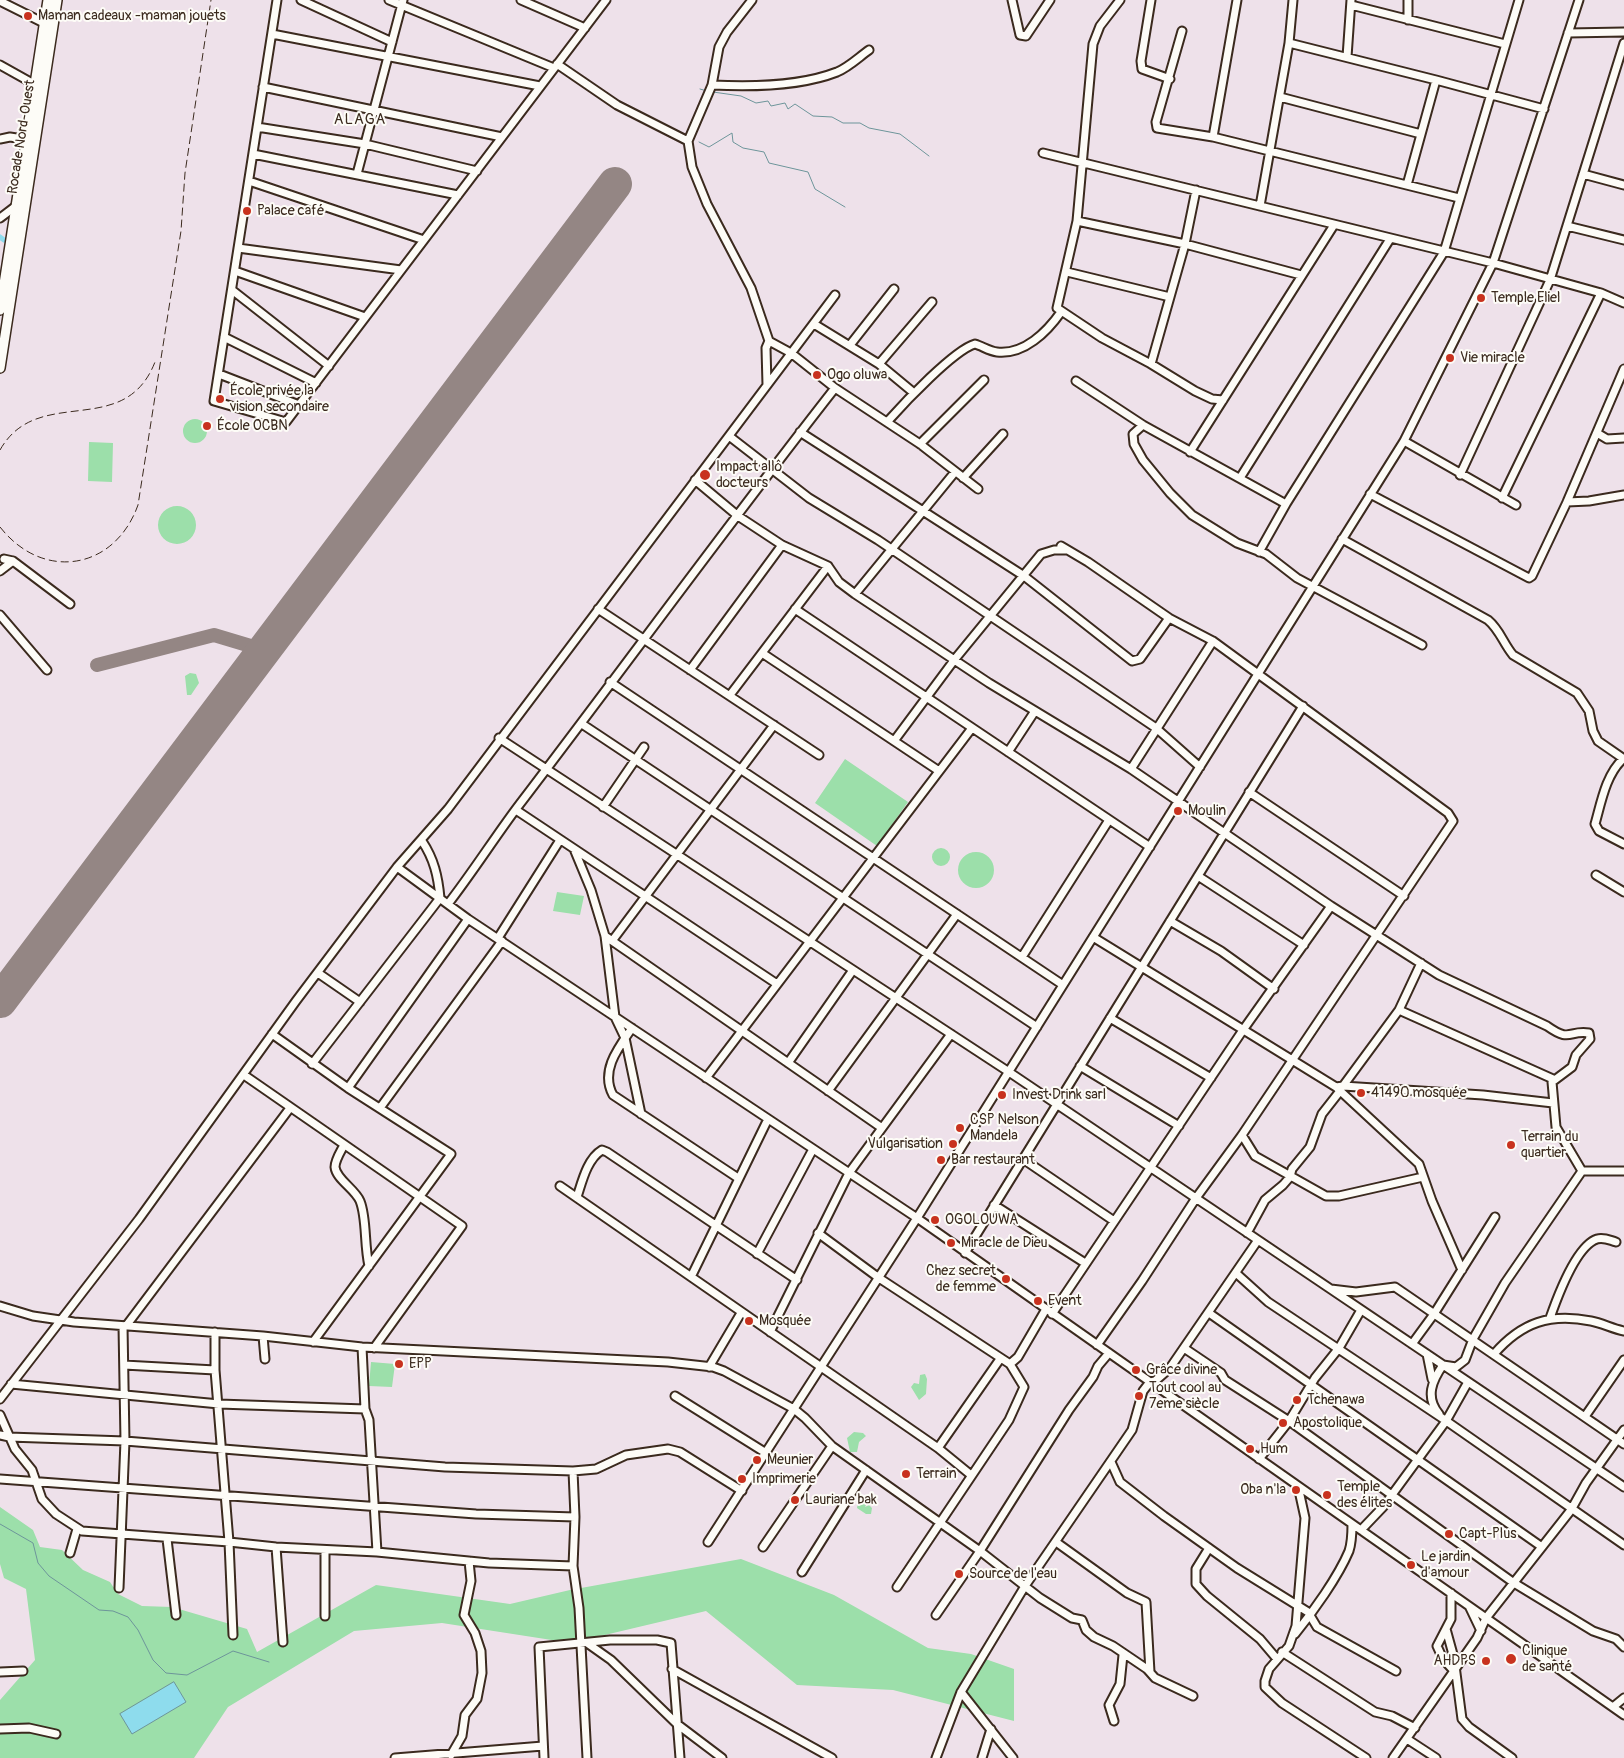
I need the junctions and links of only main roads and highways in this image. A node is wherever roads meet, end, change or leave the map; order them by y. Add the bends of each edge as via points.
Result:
1 (48, 0) edge
2 (57, 0) edge
3 (31, 140) junction
4 (2, 290) edge
5 (0, 310) edge
6 (0, 368) edge

1 - 3 main road, Rocade Nord-Ouest via 34,84
2 - 3 main road, Rocade Nord-Ouest
3 - 4 main road, Rocade Nord-Ouest
3 - 6 main road, Rocade Nord-Ouest
4 - 5 main road, Rocade Nord-Ouest

